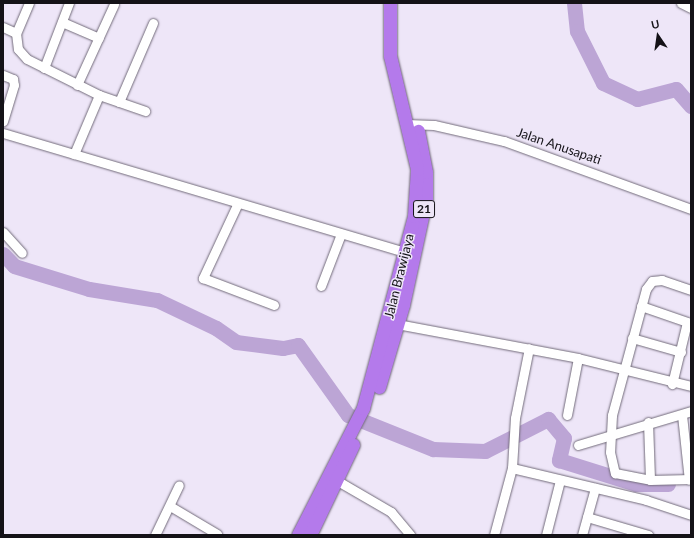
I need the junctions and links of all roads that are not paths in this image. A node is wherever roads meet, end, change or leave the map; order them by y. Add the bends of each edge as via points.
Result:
1 (29, 3) edge
2 (69, 3) edge
3 (390, 3) edge
4 (398, 3) edge
5 (681, 3) edge
6 (114, 4) dead end
7 (691, 8) edge
8 (62, 22) junction
9 (153, 23) dead end
10 (3, 28) edge
11 (16, 33) junction
12 (99, 38) junction
13 (44, 68) junction
14 (3, 74) edge
15 (77, 85) junction
16 (99, 95) junction
17 (119, 102) junction
18 (145, 111) dead end
19 (3, 121) edge
20 (411, 124) junction
21 (3, 133) edge
22 (74, 154) junction
23 (237, 205) junction
24 (691, 209) edge
25 (3, 232) edge
26 (341, 234) junction
27 (22, 253) dead end
28 (410, 253) junction
29 (320, 286) dead end
30 (691, 290) edge
31 (274, 305) dead end
32 (641, 306) junction
33 (397, 324) junction
34 (632, 338) junction
35 (528, 348) junction
36 (680, 352) junction
37 (578, 358) junction
38 (623, 370) junction
39 (672, 384) junction
40 (691, 386) edge
41 (366, 410) junction
42 (691, 411) edge
43 (567, 415) dead end
44 (682, 415) junction
45 (648, 422) junction
46 (353, 435) junction
47 (611, 437) junction
48 (688, 444) edge
49 (578, 445) dead end
50 (512, 468) junction
51 (336, 480) junction
52 (560, 480) junction
53 (650, 480) junction
54 (690, 480) edge
55 (179, 485) dead end
56 (595, 488) junction
57 (170, 506) junction
58 (691, 515) edge
59 (587, 517) junction
60 (217, 534) edge
61 (497, 534) edge
62 (155, 535) edge
63 (298, 535) edge
64 (310, 535) edge
65 (410, 535) edge
66 (546, 535) edge
67 (582, 535) edge
68 (648, 535) edge

1 - 11 street
2 - 8 street
3 - 20 highway, Jalan Brawijaya / 21 via 390,56
4 - 20 highway, Jalan Brawijaya / 21 via 399,66
5 - 7 street
6 - 12 street
8 - 12 street
8 - 13 street
9 - 17 street
10 - 11 street
11 - 13 street via 19,52
12 - 15 street
13 - 15 street
14 - 19 street via 13,79 14,85
15 - 16 street
16 - 17 street
16 - 22 street
17 - 18 street
20 - 24 street, Jalan Anusapati via 504,141
20 - 28 highway, Jalan Brawijaya / 21 via 418,181
21 - 22 street
22 - 23 street
23 - 26 street
23 - 31 street via 203,278
25 - 27 street
26 - 28 street
26 - 29 street
28 - 33 highway, Jalan Brawijaya / 21
28 - 41 highway, Jalan Brawijaya / 21
30 - 32 street via 656,279 646,289
32 - 34 street
32 - 36 street via 686,320
33 - 35 street
33 - 41 highway, Jalan Brawijaya / 21
34 - 36 street
34 - 38 street
35 - 37 street
35 - 50 street via 516,418
36 - 39 street
37 - 38 street
37 - 43 street
38 - 39 street
38 - 47 street
39 - 40 street
41 - 46 highway, Jalan Brawijaya / 21
42 - 44 street
44 - 45 street
44 - 48 street
45 - 47 street
45 - 53 street
46 - 51 highway, Jalan Brawijaya / 21
46 - 63 highway, Jalan Brawijaya / 21
47 - 49 street
47 - 53 street via 613,472
48 - 54 street
50 - 52 street
50 - 61 street
51 - 64 highway, Jalan Brawijaya / 21
51 - 65 street via 391,512
52 - 56 street
52 - 66 street
53 - 54 street
55 - 57 street
56 - 58 street
56 - 59 street
57 - 60 street
57 - 62 street
59 - 67 street
59 - 68 street

